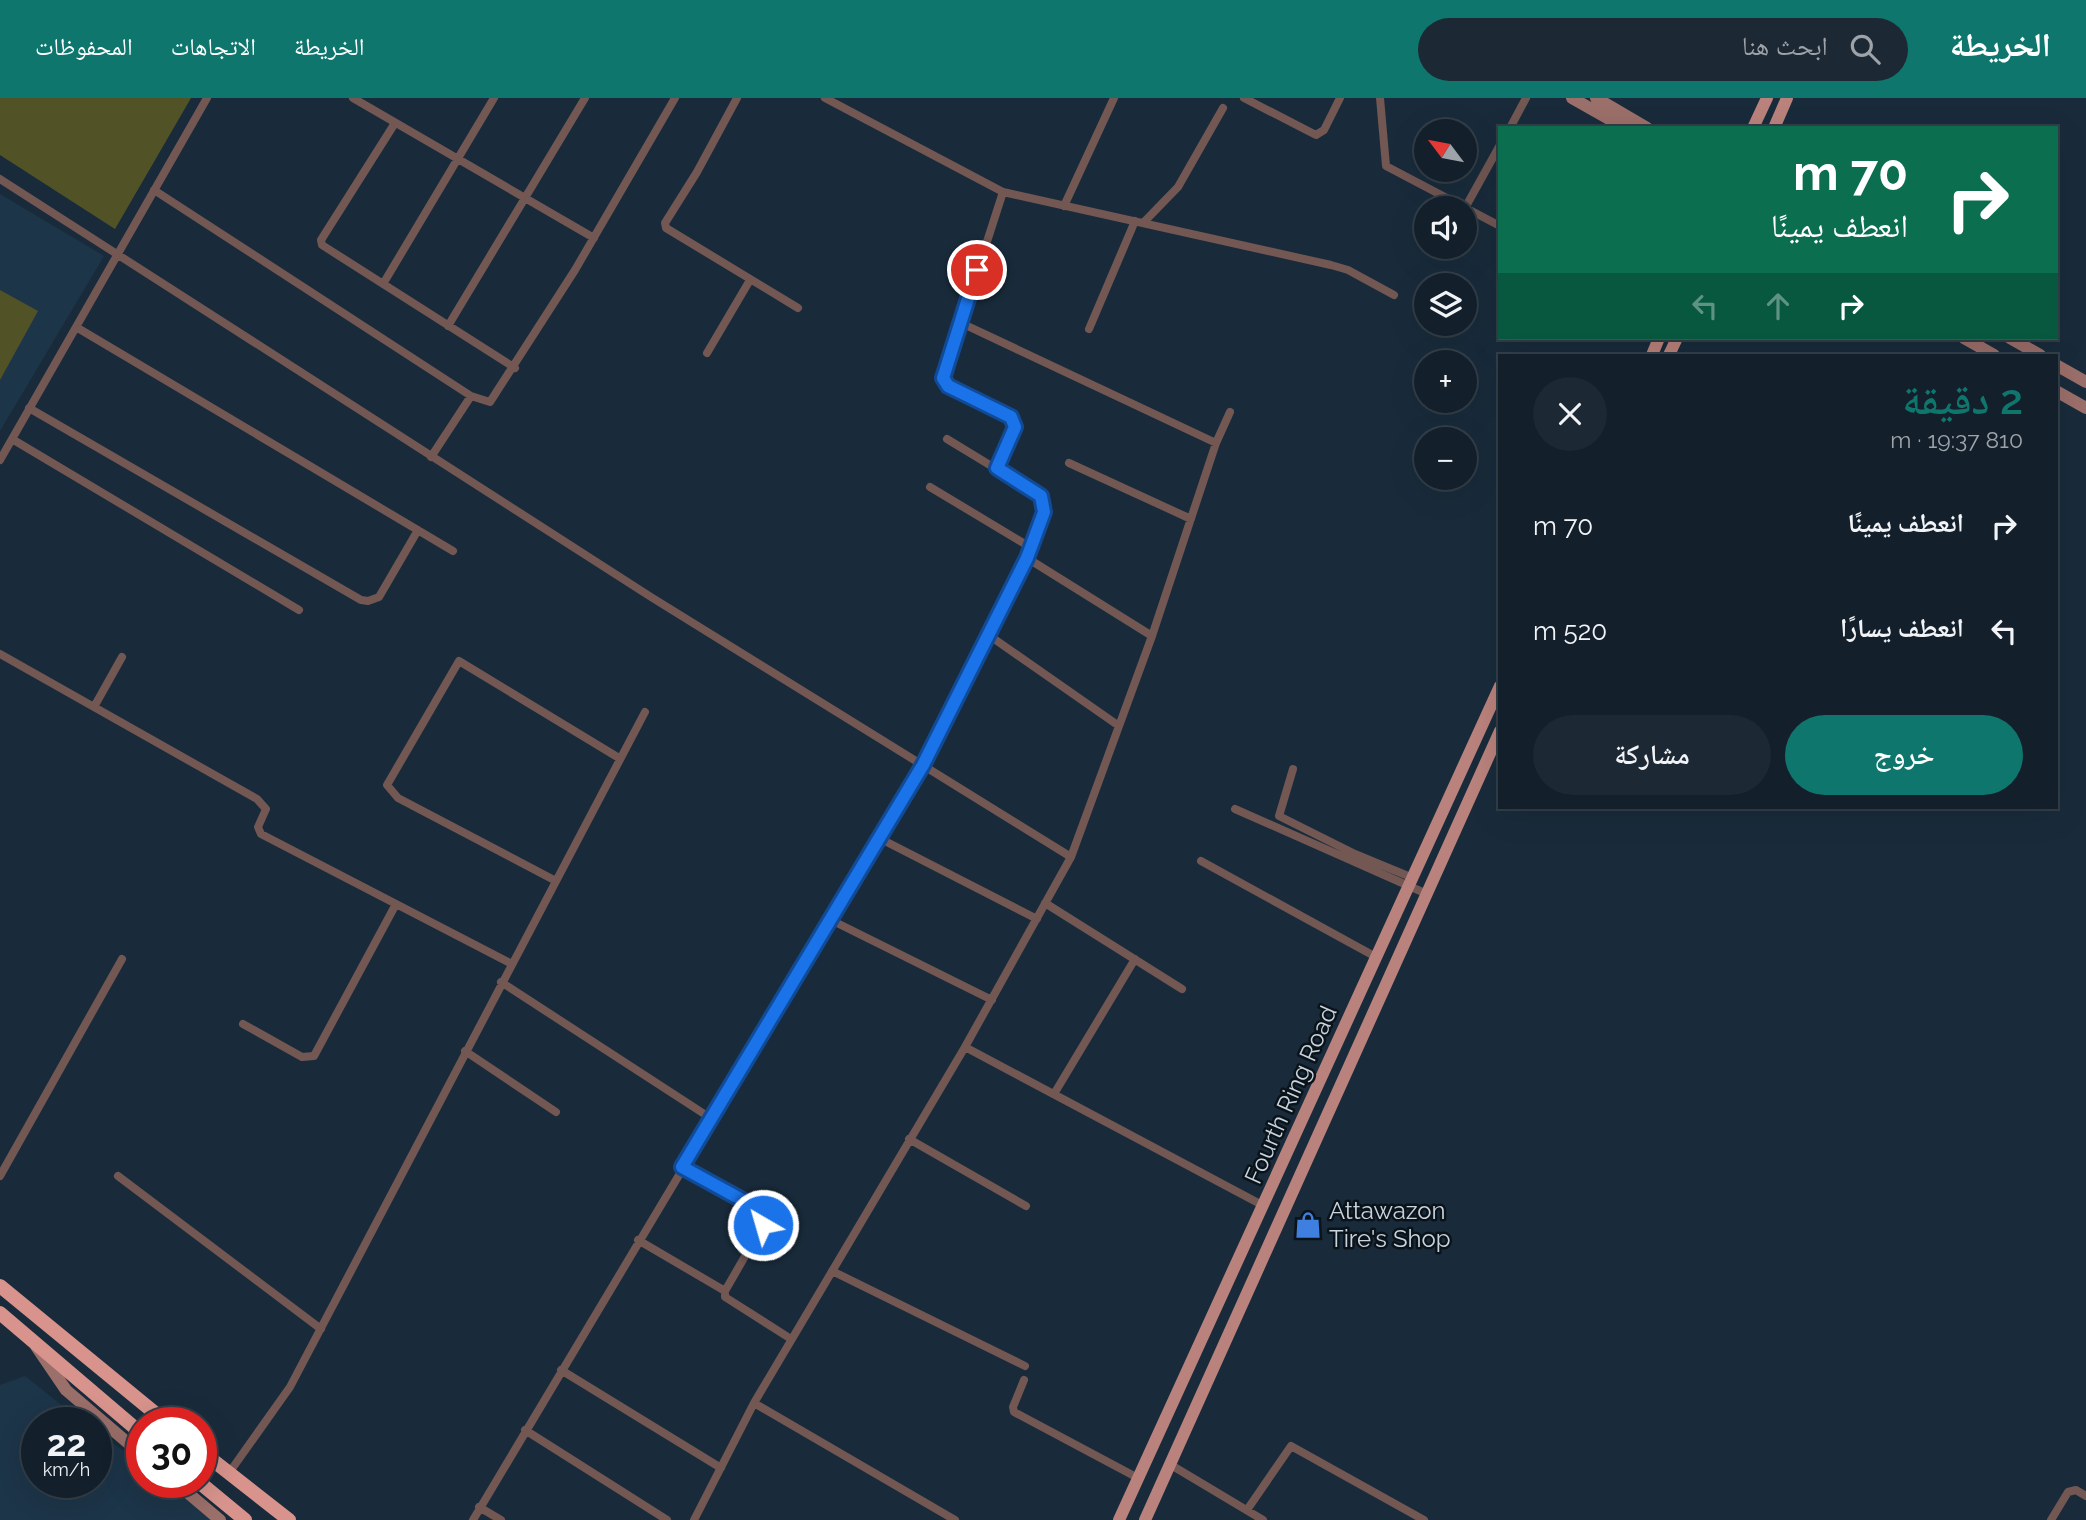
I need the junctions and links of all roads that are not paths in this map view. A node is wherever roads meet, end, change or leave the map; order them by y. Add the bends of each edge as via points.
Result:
1 (207, 98) edge
2 (353, 98) edge
3 (494, 98) edge
4 (585, 98) edge
5 (675, 98) edge
6 (737, 98) edge
7 (824, 98) edge
8 (1114, 98) edge
9 (1244, 98) edge
10 (1340, 98) edge
11 (1380, 98) edge
12 (1526, 98) edge
13 (1572, 98) edge
14 (1596, 98) edge
15 (1787, 98) edge
16 (1765, 102) edge
17 (1223, 108) dead end
18 (395, 122) junction
19 (1511, 126) edge
20 (1621, 126) edge
21 (1644, 126) edge
22 (1746, 126) edge
23 (1755, 126) edge
24 (1775, 126) edge
25 (1498, 149) edge
26 (457, 159) junction
27 (0, 179) edge
28 (154, 190) junction
29 (1003, 192) junction
30 (1442, 196) edge
31 (1472, 196) edge
32 (526, 199) junction
33 (1064, 206) junction
34 (1477, 214) edge
35 (1140, 222) junction
36 (1498, 225) edge
37 (594, 238) junction
38 (117, 255) junction
39 (750, 280) junction
40 (383, 284) junction
41 (1394, 295) dead end
42 (798, 308) dead end
43 (959, 323) junction
44 (448, 326) junction
45 (76, 327) junction
46 (1089, 329) dead end
47 (1968, 340) edge
48 (2014, 340) edge
49 (707, 353) dead end
50 (1992, 354) edge
51 (2038, 354) edge
52 (2058, 366) edge
53 (515, 368) junction
54 (2086, 382) edge
55 (2058, 392) edge
56 (471, 396) junction
57 (30, 408) junction
58 (2086, 408) edge
59 (1230, 412) dead end
60 (12, 439) junction
61 (947, 439) dead end
62 (1216, 443) junction
63 (432, 457) junction
64 (0, 460) edge
65 (1069, 463) dead end
66 (997, 468) junction
67 (930, 487) dead end
68 (1191, 519) junction
69 (418, 530) junction
70 (1030, 547) junction
71 (453, 551) dead end
72 (1027, 558) junction
73 (299, 610) dead end
74 (990, 636) junction
75 (1152, 636) junction
76 (0, 654) edge
77 (122, 657) dead end
78 (1498, 690) edge
79 (94, 707) junction
80 (645, 712) dead end
81 (1119, 726) junction
82 (1498, 735) edge
83 (619, 758) junction
84 (923, 765) junction
85 (1293, 769) dead end
86 (1234, 809) dead end
87 (879, 838) junction
88 (1071, 857) junction
89 (1201, 862) dead end
90 (556, 881) junction
91 (1412, 882) junction
92 (1427, 894) junction
93 (1045, 903) junction
94 (396, 904) junction
95 (1037, 919) junction
96 (831, 920) junction
97 (1377, 957) junction
98 (122, 959) dead end
99 (1135, 959) junction
100 (512, 964) junction
101 (502, 982) junction
102 (1182, 989) dead end
103 (992, 1000) junction
104 (243, 1024) dead end
105 (965, 1047) junction
106 (465, 1051) junction
107 (1054, 1094) junction
108 (556, 1112) dead end
109 (712, 1119) junction
110 (909, 1139) junction
111 (1291, 1147) junction
112 (1308, 1158) junction
113 (682, 1167) junction
114 (0, 1176) edge
115 (118, 1176) dead end
116 (1026, 1206) dead end
117 (1264, 1206) junction
118 (638, 1240) junction
119 (832, 1270) junction
120 (0, 1286) edge
121 (725, 1291) junction
122 (0, 1313) edge
123 (321, 1329) junction
124 (791, 1339) junction
125 (33, 1340) junction
126 (1025, 1366) dead end
127 (561, 1370) junction
128 (1024, 1380) dead end
129 (754, 1403) junction
130 (147, 1407) edge
131 (126, 1420) edge
132 (525, 1430) junction
133 (126, 1441) edge
134 (217, 1464) edge
135 (1171, 1465) junction
136 (721, 1468) junction
137 (229, 1473) junction
138 (1138, 1478) junction
139 (217, 1496) edge
140 (2086, 1496) edge
141 (194, 1498) edge
142 (480, 1507) junction
143 (1247, 1510) junction
144 (220, 1520) edge
145 (245, 1520) edge
146 (289, 1520) edge
147 (472, 1520) edge
148 (501, 1520) edge
149 (667, 1520) edge
150 (694, 1520) edge
151 (955, 1520) edge
152 (1119, 1520) edge
153 (1145, 1520) edge
154 (1263, 1520) edge
155 (1424, 1520) edge
156 (2051, 1520) edge

1 - 28 street
2 - 18 street
3 - 26 street
4 - 32 street
5 - 37 street
6 - 39 street via 666,228
7 - 29 street
8 - 33 street
9 - 10 street via 1316,135 1324,130
11 - 30 street via 1386,166
12 - 19 street
13 - 20 main road
14 - 21 main road
15 - 24 main road
16 - 22 main road
16 - 23 main road
17 - 35 street via 1178,187
18 - 26 street
18 - 40 street via 321,240
25 - 31 street
26 - 32 street
26 - 40 street
27 - 38 street
28 - 38 street
28 - 56 street
29 - 33 street
29 - 43 street
32 - 37 street
32 - 44 street
33 - 35 street
34 - 36 street
35 - 41 street via 1331,265
35 - 46 street
37 - 53 street
38 - 45 street
38 - 63 street
39 - 42 street
39 - 49 street
40 - 44 street
43 - 62 street
43 - 66 street via 943,378 948,386 1014,422
44 - 53 street
45 - 57 street
45 - 69 street
47 - 50 main road
48 - 51 main road
52 - 54 main road
53 - 56 street via 494,400 484,402
55 - 58 main road
56 - 63 street
57 - 60 street
57 - 69 street via 360,600 379,597
59 - 62 street
60 - 64 street
60 - 73 street
61 - 66 street
62 - 68 street
63 - 84 street
65 - 68 street
66 - 70 street via 1041,496 1044,512
67 - 70 street
68 - 75 street
69 - 71 street
70 - 72 street
72 - 74 street
72 - 75 street
74 - 81 street
74 - 84 street
75 - 81 street
76 - 79 street
77 - 79 street
78 - 91 main road, Fourth Ring Road
79 - 94 street via 262,803 266,809 257,828 261,834
80 - 83 street
81 - 88 street
82 - 92 main road, Fourth Ring Road
83 - 90 street
83 - 90 street via 459,661 387,785 398,798
84 - 87 street
84 - 88 street
85 - 91 street via 1279,816
86 - 91 street
87 - 95 street
87 - 96 street
88 - 93 street
89 - 97 street
90 - 100 street
91 - 92 street
91 - 97 main road, Fourth Ring Road
92 - 112 main road, Fourth Ring Road
93 - 95 street
93 - 99 street
94 - 100 street
94 - 104 street via 314,1056 302,1057
95 - 103 street
96 - 103 street
96 - 109 street
97 - 111 main road, Fourth Ring Road
98 - 114 street
99 - 102 street
99 - 107 street
100 - 101 street
101 - 106 street
101 - 109 street
103 - 105 street
105 - 107 street
105 - 110 street
106 - 108 street
106 - 123 street
107 - 117 street
109 - 113 street
110 - 116 street
110 - 119 street
111 - 112 main road via 1302,1147
111 - 117 main road, Fourth Ring Road
112 - 135 main road, Fourth Ring Road
113 - 118 street
113 - 121 street via 761,1211 763,1225
115 - 123 street
117 - 138 main road, Fourth Ring Road
118 - 121 street
118 - 127 street
119 - 124 street
119 - 126 street
120 - 130 highway
121 - 124 street via 728,1300
122 - 125 highway
123 - 137 street via 290,1387
124 - 129 street
125 - 131 highway
125 - 133 main road via 66,1390
127 - 132 street
127 - 136 street
128 - 138 street via 1014,1412
129 - 136 street
129 - 151 street
132 - 142 street
132 - 149 street
134 - 137 highway
135 - 143 street
135 - 153 main road, Fourth Ring Road
136 - 150 street
137 - 146 highway
138 - 152 main road, Fourth Ring Road
139 - 145 highway
140 - 156 street via 2076,1490 2068,1492
141 - 144 main road
142 - 147 street
142 - 148 street
143 - 154 street
143 - 155 street via 1291,1446

